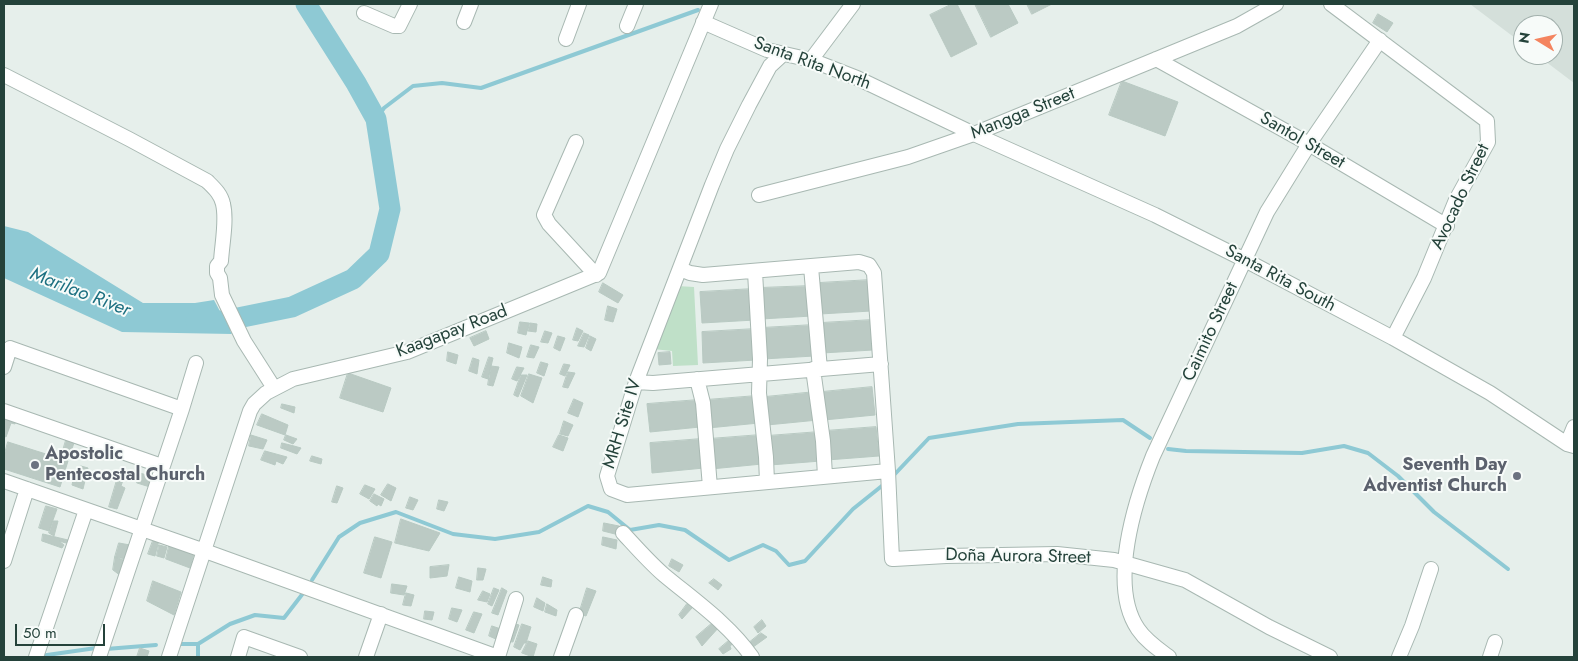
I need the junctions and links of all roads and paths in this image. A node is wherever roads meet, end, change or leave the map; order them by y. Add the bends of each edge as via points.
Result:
1 (410, 4) edge
2 (471, 4) edge
3 (579, 4) edge
4 (636, 4) edge
5 (710, 4) edge
6 (853, 4) edge
7 (1276, 4) edge
8 (1331, 4) edge
9 (364, 13) dead end
10 (464, 22) dead end
11 (703, 22) junction
12 (627, 26) dead end
13 (566, 39) dead end
14 (1380, 40) junction
15 (783, 54) junction
16 (1156, 59) junction
17 (811, 60) junction
18 (4, 75) edge
19 (974, 134) junction
20 (576, 142) dead end
21 (1309, 144) junction
22 (759, 194) dead end
23 (1447, 226) junction
24 (1245, 260) junction
25 (811, 267) junction
26 (680, 269) junction
27 (754, 272) junction
28 (596, 276) junction
29 (1393, 338) junction
30 (196, 363) dead end
31 (881, 364) junction
32 (4, 367) edge
33 (816, 369) junction
34 (759, 374) junction
35 (697, 379) junction
36 (636, 382) junction
37 (274, 388) junction
38 (182, 409) junction
39 (4, 410) edge
40 (1574, 427) edge
41 (1571, 445) edge
42 (162, 466) junction
43 (888, 471) junction
44 (826, 476) junction
45 (4, 481) edge
46 (767, 482) junction
47 (710, 487) junction
48 (27, 489) junction
49 (86, 510) junction
50 (143, 529) junction
51 (623, 533) dead end
52 (205, 550) junction
53 (4, 561) edge
54 (1125, 563) junction
55 (1432, 569) dead end
56 (516, 598) dead end
57 (382, 614) junction
58 (576, 615) dead end
59 (1495, 642) dead end
60 (36, 657) edge
61 (99, 657) edge
62 (169, 657) edge
63 (238, 657) edge
64 (300, 657) edge
65 (366, 657) edge
66 (498, 657) edge
67 (561, 657) edge
68 (752, 657) edge
69 (1169, 657) edge
70 (1330, 657) edge
71 (1398, 657) edge
72 (1490, 657) edge

1 - 9 street via 399,26
2 - 10 street
3 - 13 street
4 - 12 street
5 - 11 street
6 - 17 street
7 - 16 street, Mangga Street via 1237,26
8 - 14 street, Avocado Street
11 - 15 street, Santa Rita North
11 - 28 street
14 - 21 street, Caimito Street
14 - 23 street, Avocado Street via 1487,121 1488,142 1456,200
15 - 17 street, Santa Rita North
15 - 26 street, MRH Site IV via 770,66 728,148
16 - 19 street, Mangga Street
16 - 21 street, Santol Street
17 - 19 street, Santa Rita North via 857,78
18 - 37 street via 120,134 207,181 217,190 223,203 222,295 244,341
19 - 22 street, Mangga Street via 908,157
19 - 24 street, Santa Rita South via 1155,215
20 - 28 street via 544,215
21 - 23 street, Santol Street
21 - 24 street, Caimito Street via 1267,212
23 - 29 street, Avocado Street
24 - 29 street, Santa Rita South
24 - 54 street, Caimito Street via 1141,485
25 - 27 street
25 - 31 street via 859,262 869,265 874,273
25 - 33 street
26 - 27 street via 703,276
26 - 36 street, MRH Site IV
27 - 34 street
28 - 37 street, Kaagapay Road via 407,352 306,375
29 - 41 street, Santa Rita South via 1490,393
30 - 38 street
31 - 33 street
31 - 43 street
32 - 38 street via 10,348
33 - 34 street
33 - 44 street
34 - 35 street
34 - 46 street
35 - 36 street
35 - 47 street via 703,403
36 - 47 street, MRH Site IV via 607,476 611,489 626,494
37 - 52 street, Kaagapay Road via 250,411
38 - 42 street
39 - 42 street
40 - 41 street
42 - 50 street
43 - 44 street, MRH Site IV
43 - 54 street, Doña Aurora Street via 893,559 1057,554
44 - 46 street, MRH Site IV
45 - 48 street
46 - 47 street, MRH Site IV
48 - 49 street
48 - 53 street
49 - 50 street
49 - 60 street
50 - 52 street
50 - 61 street
51 - 68 street via 662,573 721,623
52 - 57 street
52 - 62 street, Kaagapay Road
54 - 69 street, Caimito Street via 1126,596 1133,620 1139,631
54 - 70 street, Doña Aurora Street via 1185,580
55 - 71 street
56 - 66 street
57 - 65 street
57 - 66 street
58 - 67 street
59 - 72 street
63 - 64 street via 244,637

